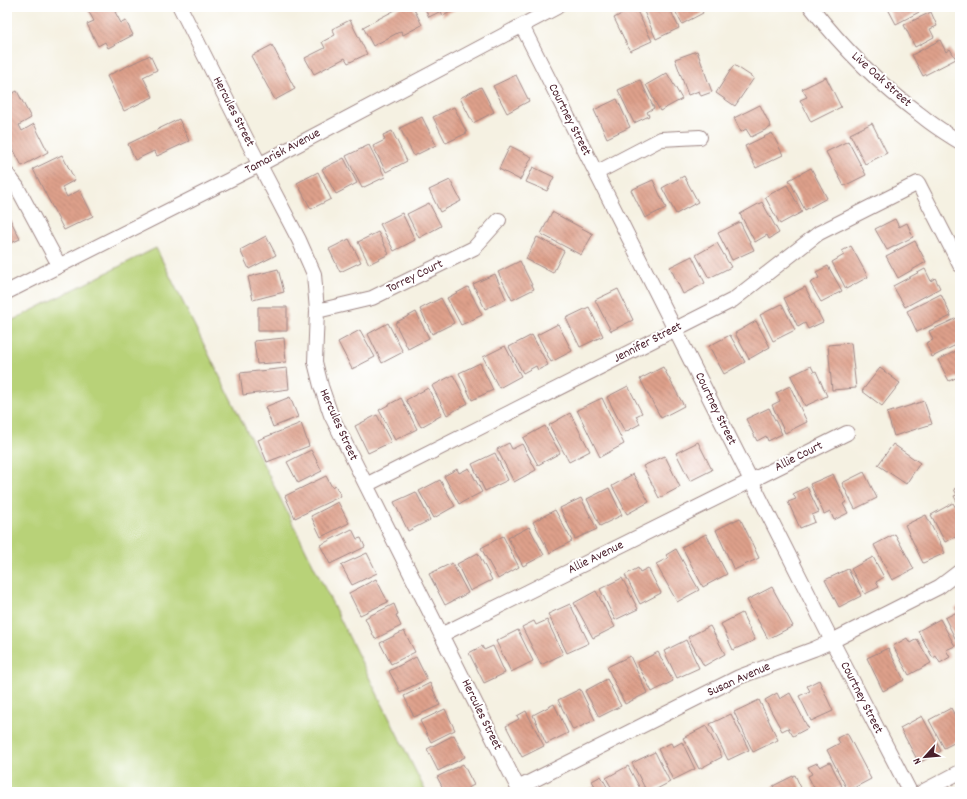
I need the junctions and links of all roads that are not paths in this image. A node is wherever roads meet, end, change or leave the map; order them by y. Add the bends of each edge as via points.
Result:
1 (180, 7) edge
2 (557, 7) edge
3 (811, 7) edge
4 (522, 26) junction
5 (700, 137) dead end
6 (960, 142) edge
7 (259, 165) junction
8 (596, 173) junction
9 (7, 174) edge
10 (499, 220) dead end
11 (59, 265) junction
12 (960, 265) edge
13 (7, 292) edge
14 (317, 311) junction
15 (676, 330) junction
16 (847, 433) dead end
17 (751, 481) junction
18 (366, 485) junction
19 (960, 571) edge
20 (441, 635) junction
21 (832, 641) junction
22 (960, 772) edge
23 (518, 788) joint
24 (910, 792) edge
25 (922, 792) edge

1 - 7 street, Hercules Street
2 - 4 street, Tamarisk Avenue
3 - 6 street, Live Oak Street via 864,67 922,116
4 - 7 street, Tamarisk Avenue
4 - 8 street, Courtney Street
5 - 8 street via 661,139
7 - 11 street, Tamarisk Avenue
7 - 14 street, Hercules Street via 314,274
8 - 15 street, Courtney Street
9 - 11 street
10 - 14 street, Torrey Court via 474,248 372,298
11 - 13 street, Tamarisk Avenue
12 - 15 street, Jennifer Street via 918,183 819,233 734,300
14 - 18 street, Hercules Street via 316,362 321,386 331,415
15 - 17 street, Courtney Street
15 - 18 street, Jennifer Street
16 - 17 street, Allie Court
17 - 20 street, Allie Avenue
17 - 21 street, Courtney Street
18 - 20 street, Hercules Street
19 - 21 street, Susan Avenue via 939,587
20 - 23 street, Hercules Street
21 - 23 street, Susan Avenue via 739,677
21 - 24 street, Courtney Street
22 - 25 street

